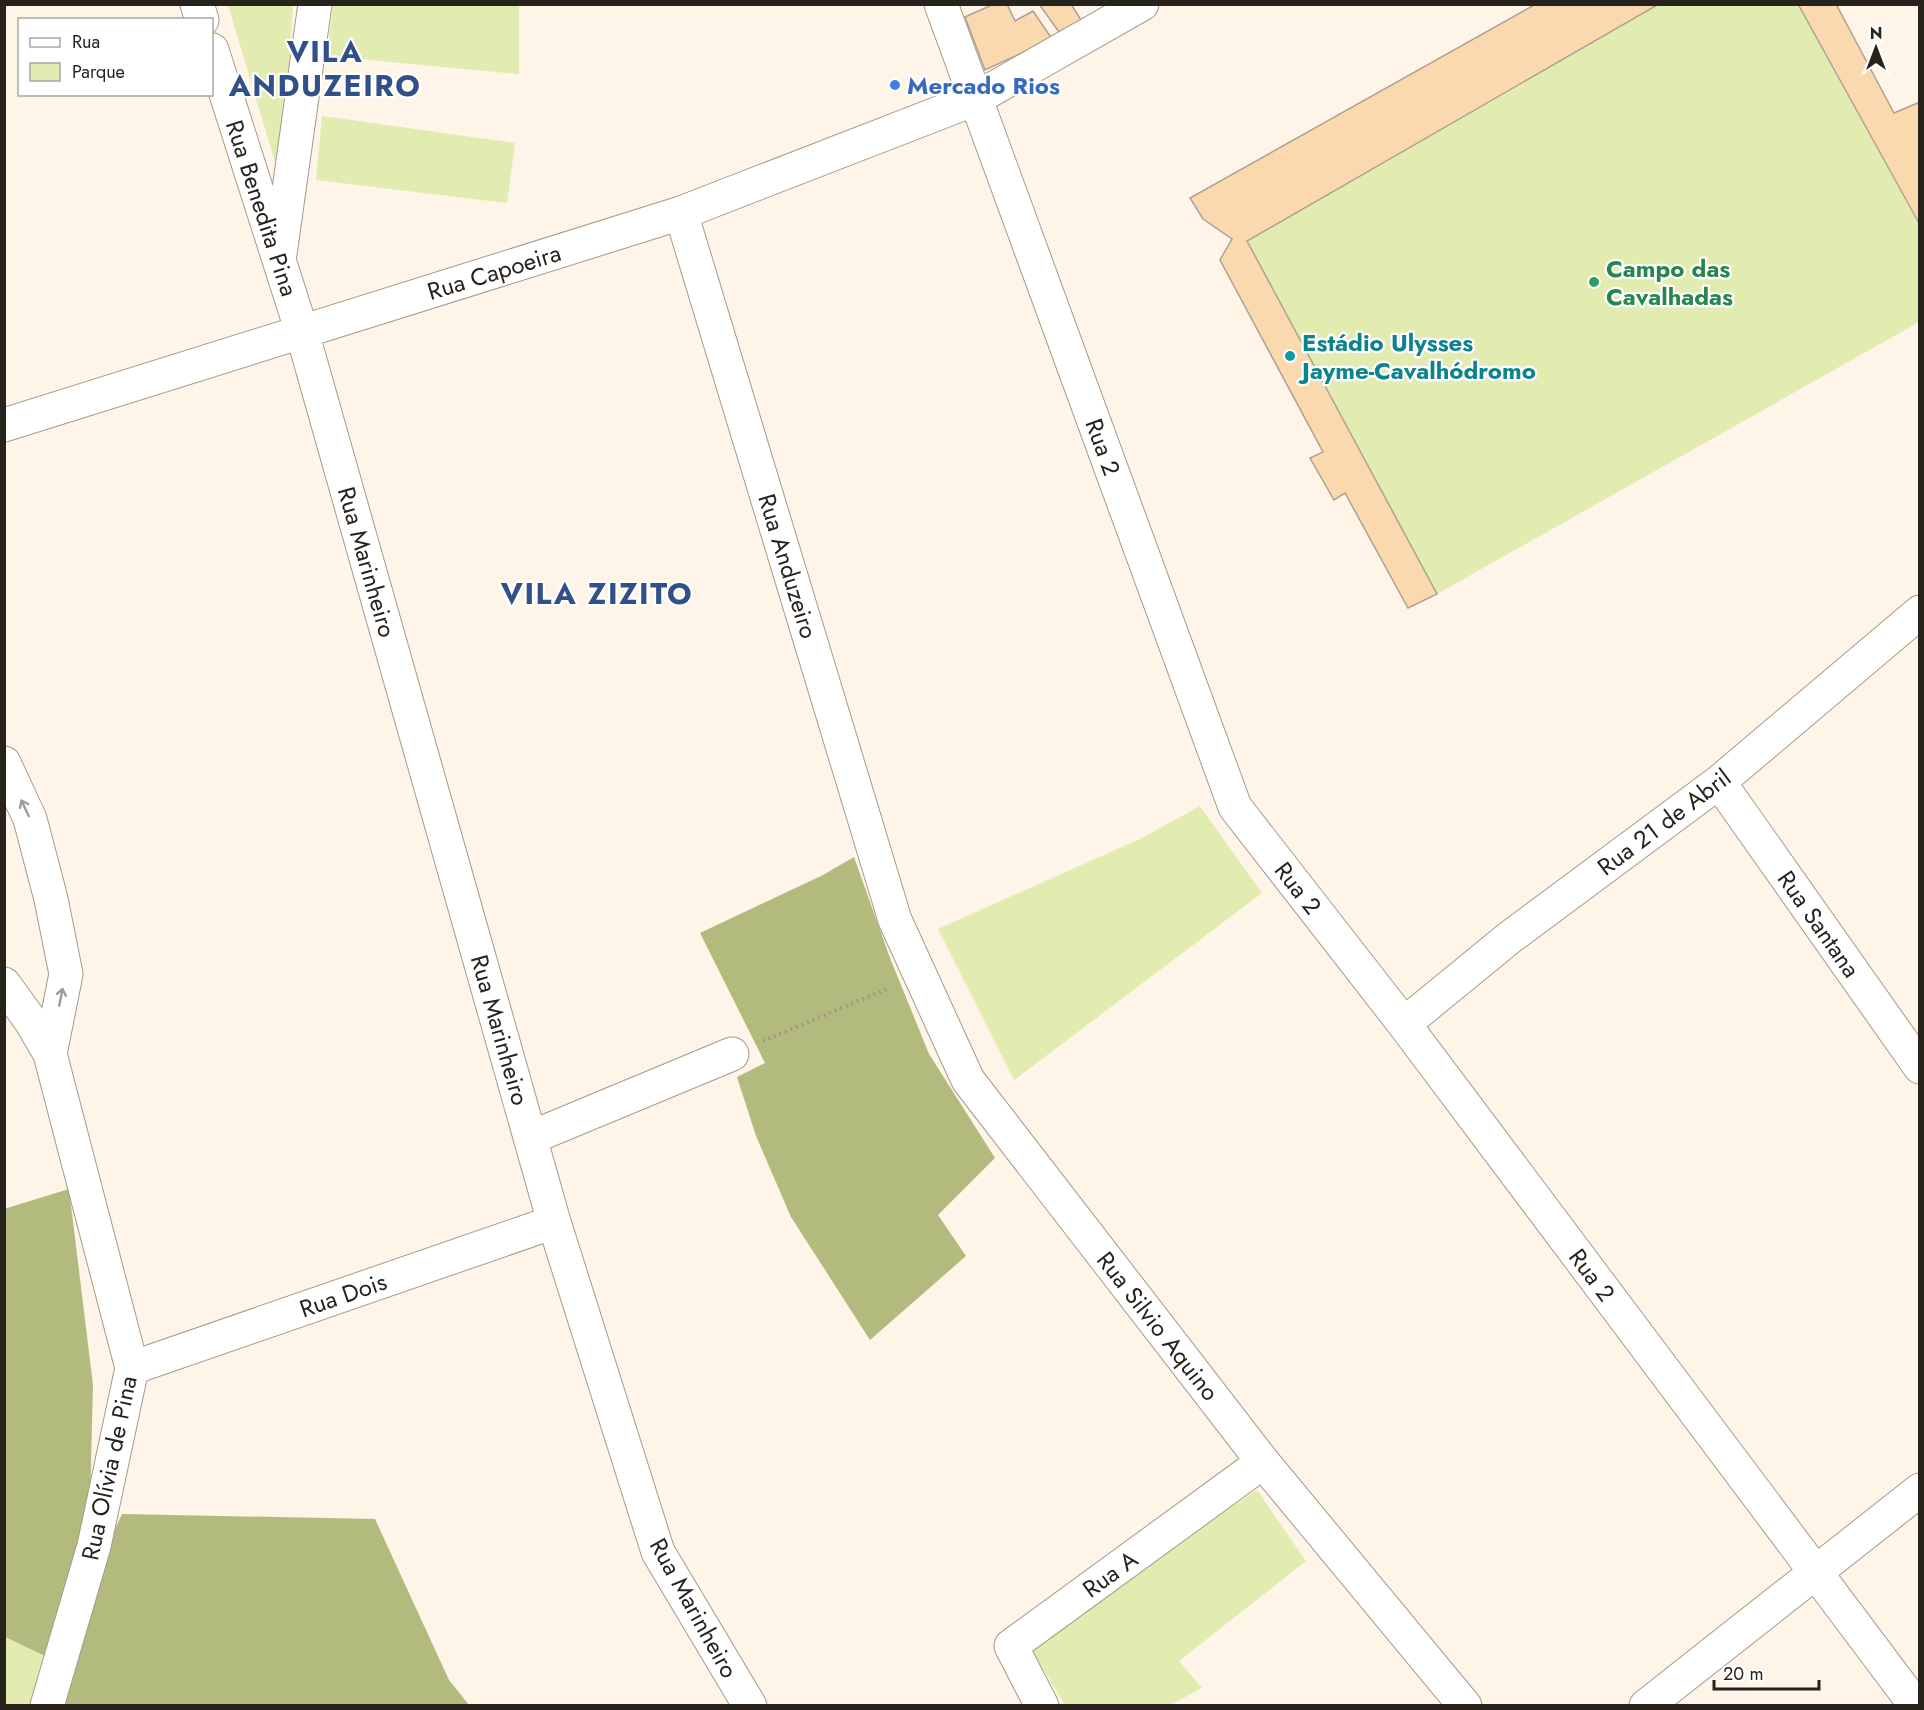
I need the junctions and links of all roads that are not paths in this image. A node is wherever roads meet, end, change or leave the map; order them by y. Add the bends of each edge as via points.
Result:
1 (315, 4) edge
2 (941, 4) edge
3 (1142, 4) edge
4 (213, 53) edge
5 (975, 99) junction
6 (681, 213) junction
7 (279, 262) junction
8 (302, 332) junction
9 (4, 425) edge
10 (1920, 612) edge
11 (4, 764) edge
12 (1719, 782) junction
13 (896, 920) joint
14 (4, 984) edge
15 (1404, 1024) junction
16 (50, 1054) junction
17 (732, 1054) road end
18 (1920, 1067) edge
19 (530, 1137) junction
20 (554, 1222) junction
21 (132, 1368) junction
22 (1263, 1462) junction
23 (1920, 1490) edge
24 (1815, 1572) junction
25 (47, 1706) edge
26 (750, 1706) edge
27 (1042, 1706) edge
28 (1465, 1706) edge
29 (1646, 1706) edge
30 (1916, 1706) edge

1 - 7 street
2 - 5 street, Rua 2
3 - 5 street, Rua Capoeira
4 - 7 street, Rua Benedita Pina
5 - 6 street, Rua Capoeira
5 - 15 street, Rua 2 via 1235,807
6 - 8 street, Rua Capoeira
6 - 13 street, Rua Anduzeiro
7 - 8 street, Rua Benedita Pina
8 - 9 street, Rua Capoeira
8 - 19 street, Rua Marinheiro
10 - 12 street, Rua 21 de Abril
16 -> 11 street, Rua Olívia de Pina via 66,974 30,819
12 - 15 street, Rua 21 de Abril via 1509,938
12 - 18 street, Rua Santana
13 - 22 street, Rua Silvio Aquino via 968,1080
14 - 16 street, Rua Olívia de Pina
15 - 24 street, Rua 2
16 - 21 street, Rua Olívia de Pina
17 - 19 street
19 - 20 street, Rua Marinheiro
20 - 21 street, Rua Dois
20 - 26 street, Rua Marinheiro via 658,1552
21 - 25 street, Rua Olívia de Pina via 94,1546
22 - 27 street, Rua A via 1011,1646
22 - 28 street, Rua Silvio Aquino
23 - 24 street
24 - 29 street
24 - 30 street, Rua 2

